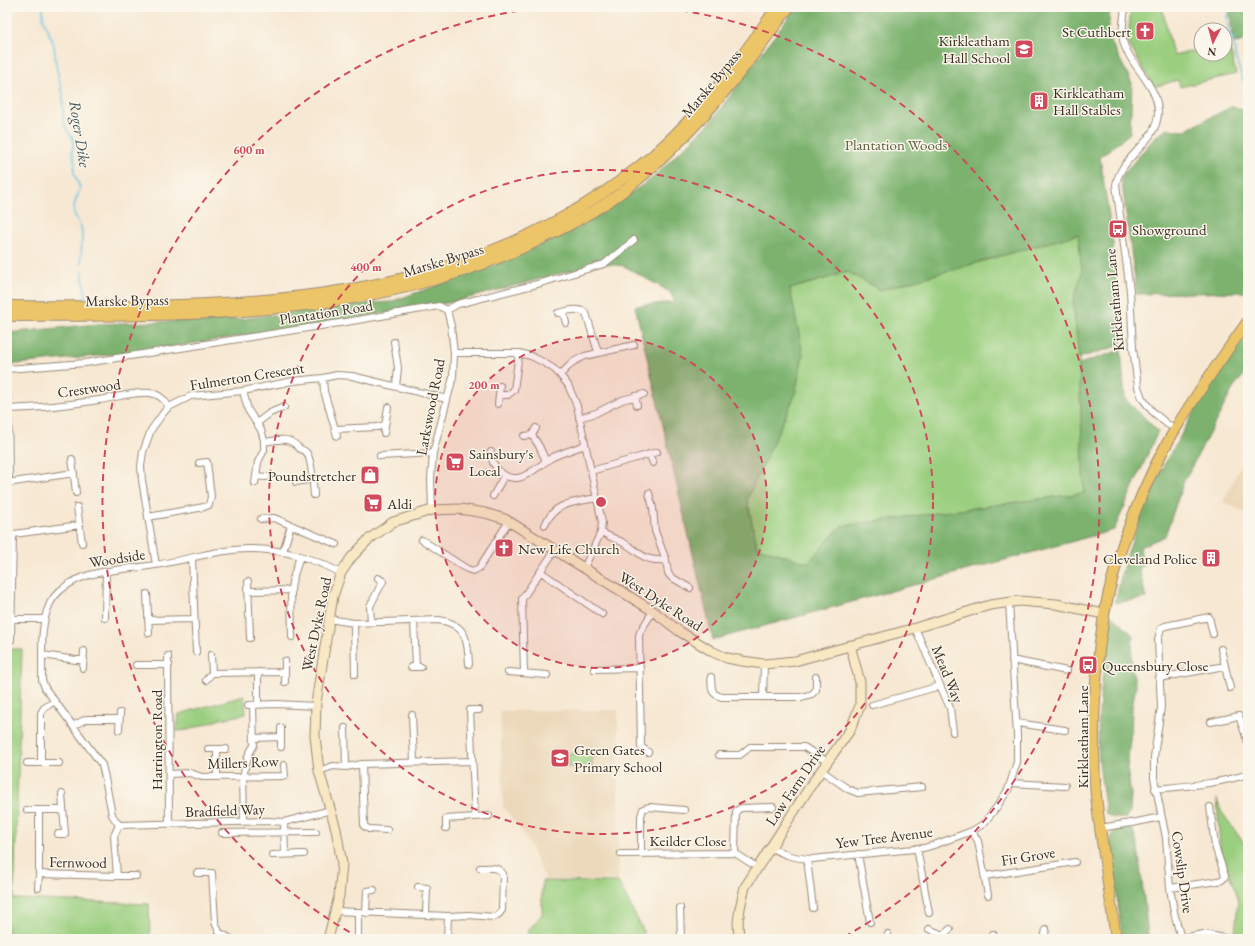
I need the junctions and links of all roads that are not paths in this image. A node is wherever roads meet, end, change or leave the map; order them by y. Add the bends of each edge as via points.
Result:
1 (777, 7) edge
2 (789, 7) edge
3 (1125, 7) edge
4 (634, 240) dead end
5 (7, 306) edge
6 (447, 310) junction
7 (7, 316) edge
8 (1248, 321) edge
9 (566, 323) dead end
10 (626, 339) dead end
11 (394, 342) dead end
12 (403, 349) dead end
13 (395, 350) junction
14 (519, 352) junction
15 (598, 352) junction
16 (454, 353) junction
17 (7, 369) edge
18 (560, 375) junction
19 (323, 378) junction
20 (500, 386) dead end
21 (396, 387) junction
22 (243, 391) junction
23 (644, 394) dead end
24 (500, 395) junction
25 (635, 396) junction
26 (8, 399) edge
27 (447, 399) junction
28 (498, 404) dead end
29 (637, 405) dead end
30 (169, 407) junction
31 (284, 407) dead end
32 (388, 407) dead end
33 (7, 409) edge
34 (579, 418) junction
35 (257, 423) junction
36 (385, 425) junction
37 (536, 428) dead end
38 (1175, 428) junction
39 (384, 433) dead end
40 (532, 434) junction
41 (524, 436) dead end
42 (264, 442) junction
43 (585, 445) junction
44 (491, 452) dead end
45 (657, 452) dead end
46 (433, 453) junction
47 (649, 454) junction
48 (380, 456) dead end
49 (72, 459) dead end
50 (491, 459) junction
51 (546, 461) junction
52 (198, 463) dead end
53 (653, 463) dead end
54 (486, 464) dead end
55 (591, 471) junction
56 (74, 473) junction
57 (504, 476) junction
58 (266, 477) dead end
59 (312, 479) junction
60 (296, 482) dead end
61 (8, 483) edge
62 (76, 493) dead end
63 (649, 493) dead end
64 (314, 494) dead end
65 (502, 494) dead end
66 (597, 498) junction
67 (77, 507) dead end
68 (432, 510) junction
69 (148, 517) junction
70 (261, 519) dead end
71 (509, 521) junction
72 (80, 525) junction
73 (291, 525) junction
74 (545, 525) dead end
75 (601, 532) junction
76 (10, 535) edge
77 (422, 540) dead end
78 (82, 543) dead end
79 (336, 544) dead end
80 (555, 550) junction
81 (284, 552) junction
82 (300, 556) junction
83 (192, 558) junction
84 (666, 560) junction
85 (156, 565) junction
86 (584, 568) junction
87 (106, 571) junction
88 (541, 572) junction
89 (341, 573) junction
90 (378, 578) dead end
91 (248, 582) dead end
92 (690, 588) dead end
93 (291, 590) junction
94 (248, 591) junction
95 (147, 594) dead end
96 (1009, 602) junction
97 (653, 611) junction
98 (602, 614) dead end
99 (1104, 614) junction
100 (105, 618) dead end
101 (10, 619) junction
102 (44, 619) junction
103 (194, 619) junction
104 (329, 619) junction
105 (148, 620) junction
106 (414, 621) junction
107 (371, 622) junction
108 (354, 623) junction
109 (915, 628) junction
110 (149, 633) dead end
111 (1213, 634) dead end
112 (250, 638) dead end
113 (292, 638) dead end
114 (10, 640) dead end
115 (850, 645) junction
116 (1220, 649) dead end
117 (84, 651) dead end
118 (196, 652) dead end
119 (43, 655) junction
120 (211, 655) dead end
121 (168, 656) dead end
122 (84, 660) junction
123 (1012, 660) junction
124 (285, 661) dead end
125 (469, 664) dead end
126 (764, 664) junction
127 (136, 665) dead end
128 (168, 665) junction
129 (1225, 666) junction
130 (416, 667) dead end
131 (83, 668) dead end
132 (640, 668) junction
133 (594, 669) dead end
134 (1060, 669) junction
135 (1067, 670) dead end
136 (258, 672) junction
137 (285, 672) junction
138 (508, 672) dead end
139 (212, 673) junction
140 (355, 674) dead end
141 (524, 674) junction
142 (547, 675) dead end
143 (711, 677) dead end
144 (816, 677) dead end
145 (1059, 677) dead end
146 (1159, 678) junction
147 (206, 680) dead end
148 (285, 682) dead end
149 (940, 686) junction
150 (1230, 688) dead end
151 (764, 697) junction
152 (55, 701) junction
153 (253, 704) junction
154 (872, 705) dead end
155 (316, 706) junction
156 (478, 710) dead end
157 (412, 715) dead end
158 (1211, 722) dead end
159 (1017, 724) junction
160 (73, 726) junction
161 (281, 728) dead end
162 (345, 728) dead end
163 (119, 730) dead end
164 (953, 732) dead end
165 (281, 737) junction
166 (1060, 737) dead end
167 (254, 738) junction
168 (1248, 742) edge
169 (281, 747) dead end
170 (208, 749) dead end
171 (217, 749) junction
172 (226, 749) dead end
173 (648, 752) dead end
174 (719, 755) dead end
175 (472, 761) junction
176 (414, 762) junction
177 (828, 762) junction
178 (27, 763) dead end
179 (41, 763) junction
180 (58, 763) dead end
181 (362, 764) junction
182 (284, 765) dead end
183 (346, 767) junction
184 (319, 771) junction
185 (822, 771) junction
186 (169, 774) junction
187 (1248, 774) edge
188 (244, 776) junction
189 (217, 777) junction
190 (1011, 783) junction
191 (922, 787) dead end
192 (1155, 789) junction
193 (1060, 793) dead end
194 (62, 794) dead end
195 (1210, 807) dead end
196 (773, 808) dead end
197 (27, 810) dead end
198 (39, 810) junction
199 (63, 810) junction
200 (331, 810) junction
201 (684, 810) dead end
202 (489, 816) dead end
203 (475, 817) junction
204 (1161, 817) junction
205 (244, 822) junction
206 (284, 822) junction
207 (169, 824) junction
208 (119, 825) junction
209 (446, 828) dead end
210 (1100, 828) junction
211 (387, 830) dead end
212 (972, 831) junction
213 (284, 832) junction
214 (316, 832) dead end
215 (222, 833) dead end
216 (58, 834) dead end
217 (770, 847) junction
218 (918, 848) junction
219 (641, 853) junction
220 (735, 853) junction
221 (285, 854) junction
222 (304, 854) dead end
223 (620, 854) dead end
224 (858, 854) junction
225 (272, 855) dead end
226 (807, 859) junction
227 (1075, 862) dead end
228 (480, 868) dead end
229 (758, 868) junction
230 (197, 873) dead end
231 (39, 874) junction
232 (117, 876) junction
233 (136, 876) dead end
234 (985, 876) junction
235 (418, 887) dead end
236 (38, 888) dead end
237 (1170, 888) junction
238 (374, 890) dead end
239 (988, 895) dead end
240 (680, 908) dead end
241 (812, 908) dead end
242 (335, 912) junction
243 (358, 913) junction
244 (929, 913) dead end
245 (366, 914) junction
246 (426, 914) junction
247 (876, 915) dead end
248 (448, 916) junction
249 (929, 929) dead end
250 (950, 929) dead end
251 (1046, 929) dead end
252 (944, 937) edge
253 (1181, 938) edge
254 (231, 939) edge
255 (328, 939) edge
256 (358, 939) edge
257 (447, 939) edge
258 (681, 939) edge
259 (739, 939) edge
260 (1044, 939) edge
261 (1116, 939) edge
262 (1229, 939) edge

1 - 5 main road, Marske Bypass via 707,100 654,154 605,192 576,210 507,245 419,275 302,297 214,304
2 - 7 main road, Marske Bypass via 714,106 639,180 581,219 546,238 490,262 422,284 353,299 293,308 166,315
3 - 38 street, Kirkleatham Lane via 1124,42 1155,97 1158,112 1151,134 1122,168 1116,185 1130,291 1136,376 1139,391 1147,405 1157,416
4 - 6 street, Plantation Road via 604,264 458,304
6 - 16 street, Larkswood Road
6 - 17 street, Plantation Road via 439,306 85,363
8 - 38 main road, Kirkleatham Lane
9 - 15 street via 561,313 574,310 586,312
10 - 15 street via 631,346
11 - 13 street
12 - 13 street
13 - 21 street via 398,368
14 - 16 street
14 - 18 street via 543,362
14 - 24 street via 514,390 508,395
15 - 18 street via 573,362
16 - 27 street, Larkswood Road via 453,377
18 - 34 street via 574,397
19 - 21 street, Fulmerton Crescent via 352,376
19 - 22 street, Fulmerton Crescent
19 - 36 street via 324,391 336,433
20 - 24 street
21 - 27 street, Fulmerton Crescent
22 - 30 street, Fulmerton Crescent via 191,396
22 - 35 street via 248,410
23 - 25 street
24 - 28 street
25 - 29 street
25 - 34 street
26 - 33 street
27 - 46 street, Larkswood Road
30 - 33 street, Crestwood via 163,398 141,393 49,407
30 - 69 street, Fulmerton Crescent via 151,430 143,452 142,480
31 - 35 street via 275,406
32 - 36 street
33 - 61 street
34 - 43 street
35 - 42 street
36 - 39 street
37 - 40 street
38 - 99 main road, Kirkleatham Lane via 1139,504 1117,562
40 - 41 street
40 - 51 street
42 - 58 street via 256,479
42 - 59 street via 287,440 296,443 310,458
43 - 51 street
43 - 55 street
44 - 50 street
45 - 47 street
46 - 48 street
46 - 68 street, Larkswood Road
47 - 53 street
47 - 55 street
49 - 56 street
50 - 54 street
50 - 57 street
51 - 57 street via 524,477
52 - 69 street via 207,462 211,497 209,505
55 - 66 street
56 - 61 street
56 - 62 street
57 - 65 street via 494,494
59 - 60 street
59 - 64 street
63 - 84 street via 655,531
66 - 74 street via 569,503 546,516
66 - 75 street via 602,522
67 - 72 street
68 - 71 street, West Dyke Road via 460,509 485,513
68 - 89 street, West Dyke Road via 393,522 368,540
69 - 85 street, Fulmerton Crescent
70 - 73 street via 274,518
71 - 77 street via 479,568 473,571
71 - 80 street, West Dyke Road
72 - 76 street
72 - 78 street
73 - 79 street
73 - 81 street
75 - 84 street via 625,543 649,559
75 - 86 street
76 - 101 street
80 - 86 street, West Dyke Road
80 - 88 street
81 - 82 street, Woodside
81 - 83 street, Woodside via 254,549
82 - 89 street, Woodside via 318,561
82 - 93 street
83 - 85 street, Woodside
83 - 103 street
84 - 92 street via 671,577
85 - 87 street, Woodside
86 - 97 street, West Dyke Road
87 - 100 street
87 - 102 street, Woodside via 85,576 66,586 53,598
88 - 98 street
88 - 141 street via 522,599
89 - 104 street, West Dyke Road
90 - 107 street via 383,581 370,606
91 - 94 street
93 - 94 street
93 - 113 street
94 - 112 street
95 - 105 street
96 - 99 street, West Dyke Road via 1056,604
96 - 109 street, West Dyke Road via 990,605
96 - 123 street, Yew Tree Avenue
97 - 126 street, West Dyke Road via 713,652 727,658
97 - 132 street via 639,636
99 - 210 main road, Kirkleatham Lane via 1094,729 1095,784
101 - 102 street
101 - 114 street
102 - 119 street, Woodside
103 - 105 street
103 - 118 street
104 - 108 street
104 - 155 street, West Dyke Road
105 - 110 street
106 - 107 street
106 - 125 street via 439,620 454,624 467,639
106 - 130 street
107 - 108 street
108 - 140 street
109 - 115 street, West Dyke Road
109 - 149 street, Mead Way
111 - 146 street, Cowslip Drive via 1209,617 1161,628 1158,639
115 - 126 street, West Dyke Road via 796,661
115 - 177 street, Low Farm Drive via 860,682 860,706 850,730
116 - 129 street
117 - 122 street
119 - 122 street
119 - 152 street, Woodside via 42,680
120 - 139 street
121 - 128 street, Harrington Road
122 - 131 street
123 - 134 street
123 - 159 street, Yew Tree Avenue
124 - 137 street
126 - 151 street
127 - 128 street
128 - 186 street, Harrington Road
129 - 146 street
129 - 150 street
132 - 133 street
132 - 173 street via 641,747
134 - 135 street
134 - 145 street
136 - 137 street
136 - 139 street
136 - 153 street
137 - 148 street
138 - 141 street
139 - 147 street
141 - 142 street
143 - 151 street via 712,691 715,695
144 - 151 street via 816,690 812,694 802,697
146 - 192 street, Cowslip Drive via 1160,707 1154,757
149 - 154 street
149 - 164 street, Mead Way via 950,708
152 - 160 street, Woodside
152 - 179 street via 41,713
153 - 155 street
153 - 167 street
155 - 184 street, West Dyke Road
156 - 175 street via 470,710
157 - 176 street
158 - 168 street via 1239,716
159 - 166 street via 1063,729
159 - 190 street, Yew Tree Avenue via 1017,762
160 - 163 street via 86,719 120,716
160 - 208 street, Woodside via 102,765 112,815
161 - 165 street
162 - 183 street
165 - 167 street
165 - 169 street
167 - 188 street
170 - 171 street
171 - 172 street
171 - 189 street
174 - 177 street via 740,755 750,747 804,747
175 - 176 street
175 - 203 street
176 - 181 street
177 - 185 street, Low Farm Drive
178 - 179 street
179 - 180 street
181 - 183 street
181 - 211 street via 364,826 369,829
182 - 188 street, Millers Row via 285,776
183 - 184 street via 333,766
184 - 200 street, West Dyke Road
185 - 191 street via 858,793
185 - 217 street, Low Farm Drive
186 - 189 street, Millers Row via 190,773 202,777
186 - 207 street, Harrington Road
187 - 192 street via 1190,786
188 - 189 street, Millers Row
188 - 205 street
190 - 193 street via 1063,786
190 - 212 street, Yew Tree Avenue via 996,808 983,824
192 - 204 street, Cowslip Drive
194 - 199 street, Fernwood
195 - 237 street via 1215,846 1225,876 1218,881
196 - 220 street, Keilder Close via 741,808 736,811
197 - 198 street
198 - 199 street
198 - 231 street, Fernwood
199 - 216 street, Fernwood via 65,834
200 - 206 street, Bradfield Way
200 - 242 street, West Dyke Road via 342,864
201 - 219 street, Keilder Close via 649,807 643,809
202 - 203 street
203 - 209 street via 446,819
204 - 210 street
204 - 237 street, Cowslip Drive via 1166,838
205 - 206 street, Bradfield Way
205 - 207 street, Bradfield Way
206 - 213 street
207 - 208 street, Bradfield Way
208 - 232 street, Fernwood via 114,836
210 - 261 main road, Kirkleatham Lane
212 - 218 street, Yew Tree Avenue
212 - 234 street via 978,841
213 - 214 street
213 - 215 street
213 - 221 street
217 - 226 street, Yew Tree Avenue via 783,855
217 - 229 street, Low Farm Drive
218 - 224 street, Yew Tree Avenue
218 - 244 street via 924,906
219 - 220 street, Keilder Close
219 - 223 street, Keilder Close
220 - 229 street, Keilder Close
221 - 222 street
221 - 225 street
224 - 226 street, Yew Tree Avenue
224 - 247 street via 870,919
226 - 241 street
227 - 234 street, Fir Grove
228 - 248 street via 501,870 502,910 494,917
229 - 259 street, Low Farm Drive via 745,887 741,901
230 - 254 street via 212,873 215,922 219,932
231 - 232 street, Fernwood
231 - 236 street, Fernwood
232 - 233 street, Fernwood
234 - 239 street
235 - 246 street via 427,888
237 - 253 street, Cowslip Drive
238 - 245 street via 367,891
240 - 258 street
242 - 243 street
242 - 255 street, West Dyke Road
243 - 245 street
243 - 256 street
245 - 246 street
246 - 248 street
248 - 257 street
249 - 252 street
250 - 252 street
251 - 260 street
253 - 262 street, Cowslip Drive via 1204,934

